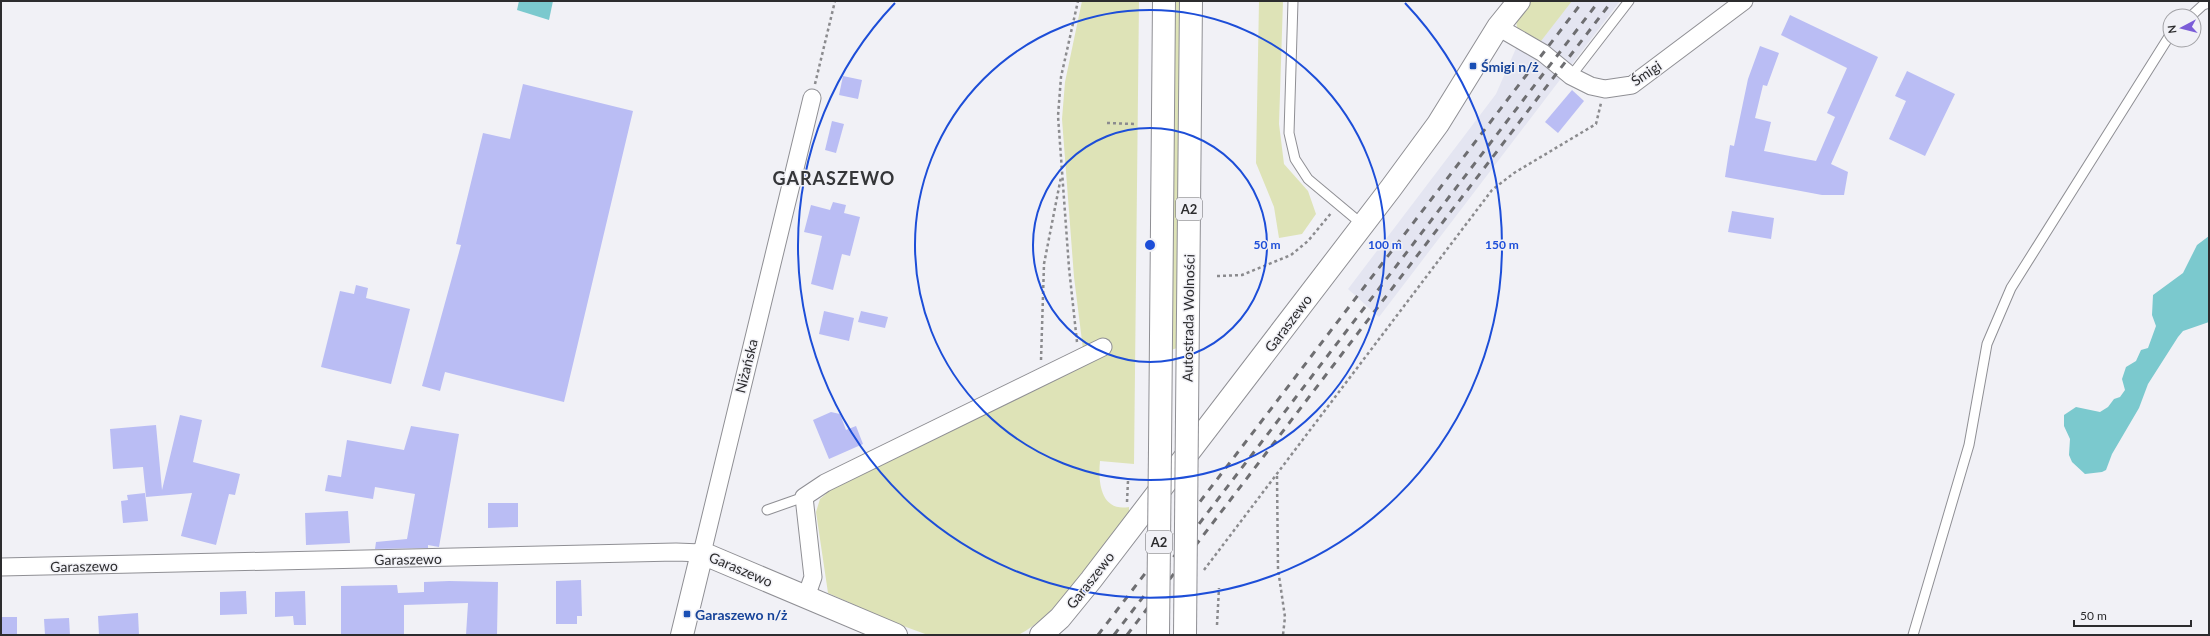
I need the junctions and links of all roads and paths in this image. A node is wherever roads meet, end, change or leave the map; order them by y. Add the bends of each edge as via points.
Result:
1 (835, 1) edge
2 (1078, 1) edge
3 (1164, 1) edge
4 (1191, 1) edge
5 (1293, 1) edge
6 (1519, 1) edge
7 (1629, 1) edge
8 (1744, 1) edge
9 (2209, 2) edge
10 (2200, 8) edge
11 (1498, 27) junction
12 (2162, 48) edge
13 (1571, 76) junction
14 (1605, 89) junction
15 (812, 98) joint
16 (1107, 123) dead end
17 (1135, 124) dead end
18 (1062, 174) junction
19 (1338, 204) junction
20 (1363, 225) junction
21 (1217, 276) dead end
22 (1104, 347) dead end
23 (1075, 361) junction
24 (1043, 376) junction
25 (1277, 475) junction
26 (1128, 481) dead end
27 (804, 497) junction
28 (1127, 508) dead end
29 (767, 510) dead end
30 (702, 553) junction
31 (1, 568) edge
32 (1200, 574) dead end
33 (1219, 588) dead end
34 (806, 597) junction
35 (1217, 625) dead end
36 (682, 635) edge
37 (896, 635) edge
38 (1041, 635) edge
39 (1158, 635) edge
40 (1185, 635) edge
41 (1283, 635) edge
42 (1913, 635) edge

1 - 15 path
2 - 18 path via 1061,77 1059,99
3 - 39 main road, Autostrada Wolności / A2, bridge
4 - 40 main road, Autostrada Wolności / A2, bridge
5 - 19 lane via 1289,120 1291,147 1300,170
6 - 11 main road, Garaszewo
7 - 13 lane
8 - 14 street, Śmigi via 1632,85
9 - 10 lane
11 - 13 street, Śmigi via 1543,53
11 - 20 main road, Garaszewo via 1438,124
12 - 42 lane via 2011,288 1987,344 1969,445
13 - 14 street, Śmigi via 1591,86
14 - 25 path via 1596,124 1514,173 1492,190
15 - 30 street, Niżańska
16 - 17 path
18 - 23 path via 1077,331
18 - 24 path via 1044,264 1040,354
19 - 20 lane
19 - 21 path via 1308,241 1290,255 1242,275
20 - 38 main road, Garaszewo via 1091,580 1060,618
22 - 23 street
23 - 24 street
24 - 27 street via 825,483
25 - 32 path
25 - 41 path via 1278,569 1285,617
26 - 28 path
27 - 29 lane
27 - 34 street via 813,577
30 - 31 street, Garaszewo
30 - 34 main road, Garaszewo
30 - 36 main road, Niżańska
33 - 35 path
34 - 37 main road, Garaszewo

